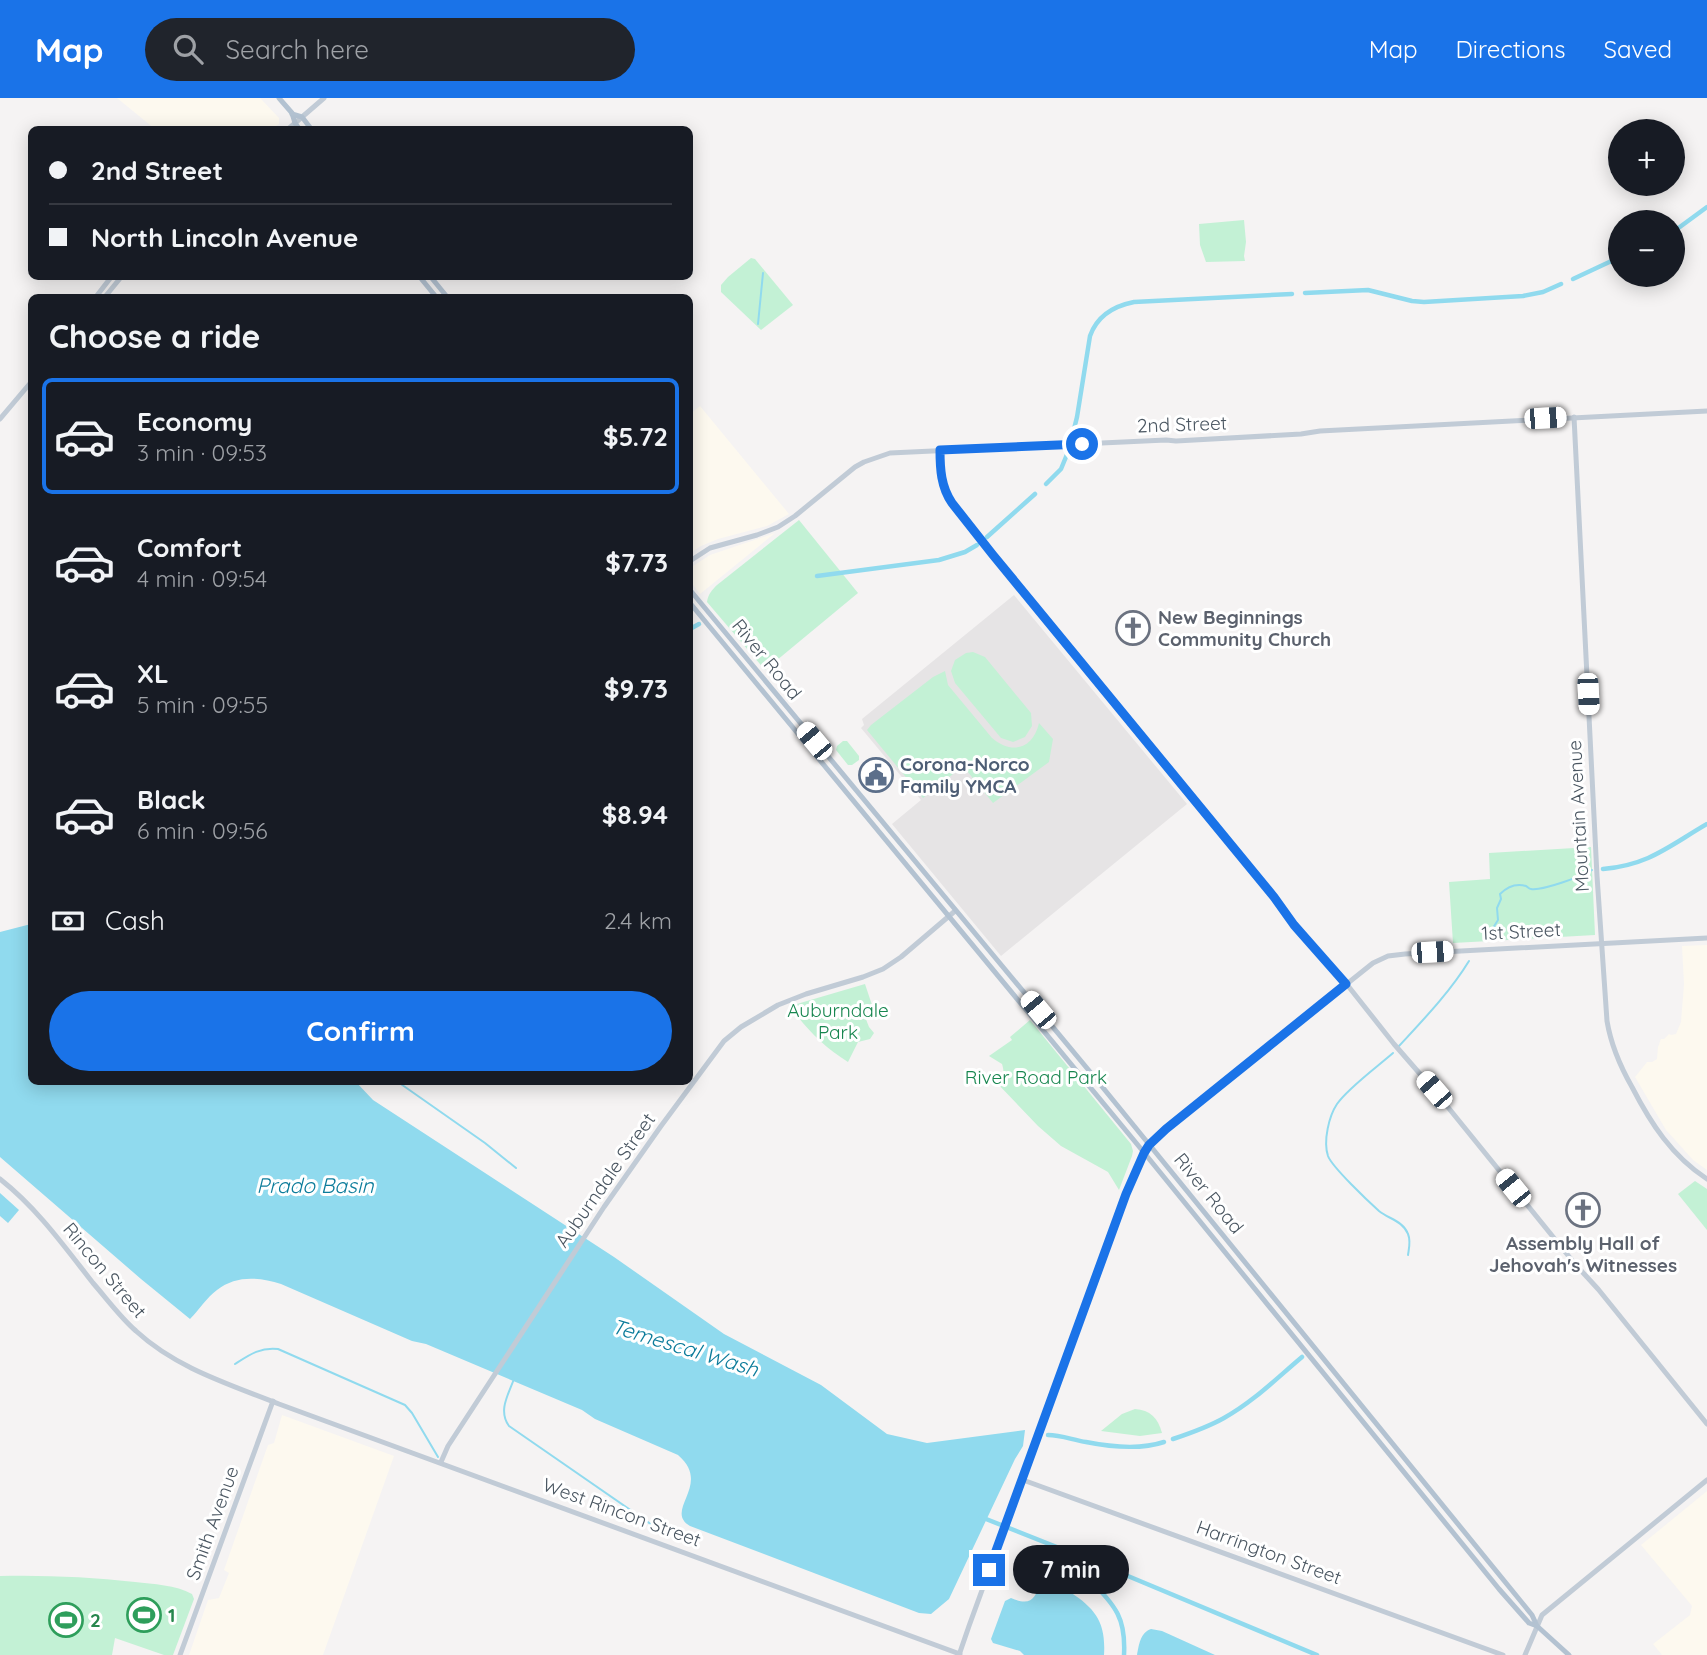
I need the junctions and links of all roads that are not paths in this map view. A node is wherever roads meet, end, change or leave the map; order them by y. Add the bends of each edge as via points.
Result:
1 (279, 98) edge
2 (324, 98) edge
3 (292, 114) junction
4 (302, 117) junction
5 (295, 123) junction
6 (292, 126) edge
7 (297, 126) edge
8 (309, 126) edge
9 (110, 280) edge
10 (119, 280) edge
11 (422, 280) edge
12 (433, 280) edge
13 (98, 294) edge
14 (107, 294) edge
15 (434, 294) edge
16 (445, 294) edge
17 (28, 386) edge
18 (1707, 411) edge
19 (1574, 417) junction
20 (0, 419) edge
21 (940, 450) junction
22 (693, 559) edge
23 (693, 594) edge
24 (693, 607) edge
25 (955, 911) junction
26 (949, 917) junction
27 (1707, 938) edge
28 (1602, 944) junction
29 (1346, 984) junction
30 (693, 1083) edge
31 (691, 1085) edge
32 (1149, 1145) junction
33 (1144, 1153) junction
34 (0, 1179) edge
35 (1707, 1179) edge
36 (273, 1401) junction
37 (1707, 1424) edge
38 (441, 1462) junction
39 (1023, 1480) junction
40 (1707, 1480) edge
41 (1537, 1626) junction
42 (960, 1654) edge
43 (180, 1655) edge
44 (1503, 1655) edge
45 (1525, 1655) edge
46 (1569, 1655) edge

1 - 3 main road
2 - 4 street
3 - 4 main road
3 - 5 main road
4 - 5 street
4 - 8 main road
5 - 6 street
5 - 7 main road
9 - 13 street
10 - 14 street
11 - 15 main road
12 - 16 main road
17 - 20 street
18 - 19 street, 2nd Street
19 - 21 street, 2nd Street
19 - 28 street, Mountain Avenue
21 - 22 street, 2nd Street via 890,453 864,462 778,527 710,548
21 - 29 street via 948,497
23 - 25 main road, River Road
24 - 26 main road, River Road
25 - 26 street, Auburndale Street
25 - 32 main road, River Road
26 - 30 street, Auburndale Street via 883,969 778,1005 741,1027 724,1041
26 - 33 main road, River Road
27 - 28 street, 1st Street
28 - 29 street, 1st Street via 1388,956
28 - 35 street, Mountain Avenue via 1607,1021 1622,1069 1654,1128
29 - 32 street, 1st Street
29 - 37 street
31 - 38 street, Auburndale Street via 587,1232
32 - 33 street, 1st Street
32 - 41 main road, River Road
33 - 39 street, 1st Street
33 - 41 main road, River Road via 1499,1589
34 - 36 street, Rincon Street via 34,1209 120,1315 149,1343 194,1370
36 - 38 street, West Rincon Street
36 - 43 street, Smith Avenue
38 - 42 street, West Rincon Street
39 - 42 street, 1st Street
39 - 44 street, Harrington Street
40 - 41 street via 1542,1615
41 - 45 street
41 - 46 main road, River Road

